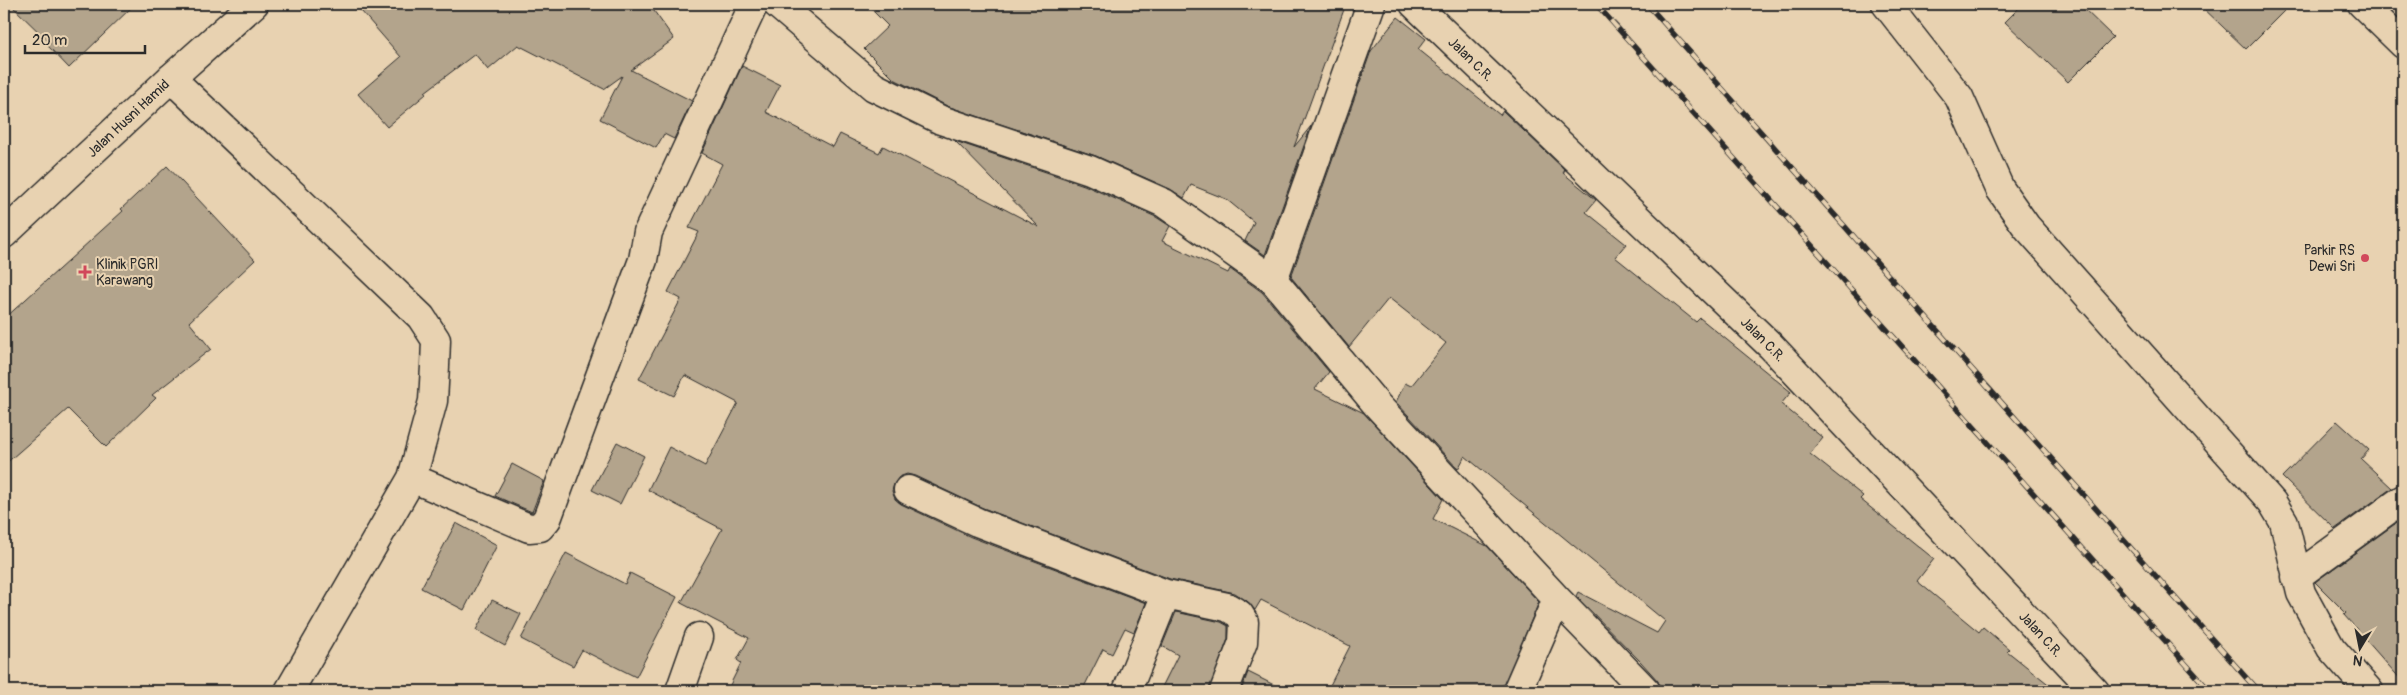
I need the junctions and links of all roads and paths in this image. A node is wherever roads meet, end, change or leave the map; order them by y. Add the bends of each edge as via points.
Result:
1 (254, 4) edge
2 (754, 4) edge
3 (777, 4) edge
4 (1371, 4) edge
5 (1414, 4) edge
6 (1886, 4) edge
7 (2362, 4) edge
8 (2403, 44) edge
9 (171, 78) junction
10 (4, 234) edge
11 (1273, 280) junction
12 (412, 478) junction
13 (908, 490) dead end
14 (2403, 500) edge
15 (2296, 577) junction
16 (1166, 594) junction
17 (1556, 599) junction
18 (699, 638) dead end
19 (289, 691) edge
20 (680, 691) edge
21 (1127, 691) edge
22 (1224, 691) edge
23 (1517, 691) edge
24 (1646, 691) edge
25 (2095, 691) edge
26 (2368, 691) edge

1 - 9 street, Jalan Husni Hamid
2 - 12 street via 648,232 643,260 547,519 540,527 529,528
3 - 11 street via 874,87 941,120 1090,170 1164,203
4 - 11 street
5 - 25 street, Jalan C.R. via 1771,346
6 - 15 street via 1959,97 2000,189 2026,226 2272,502 2284,522
7 - 8 street
9 - 10 street, Jalan Husni Hamid
9 - 12 street via 421,317 436,340 433,401
11 - 17 street via 1377,405
12 - 19 street
13 - 16 street via 977,522
14 - 15 street
15 - 26 street via 2301,593 2331,648
16 - 21 street
16 - 22 street via 1227,607 1239,614 1244,622 1244,642
17 - 23 street
17 - 24 street
18 - 20 street

